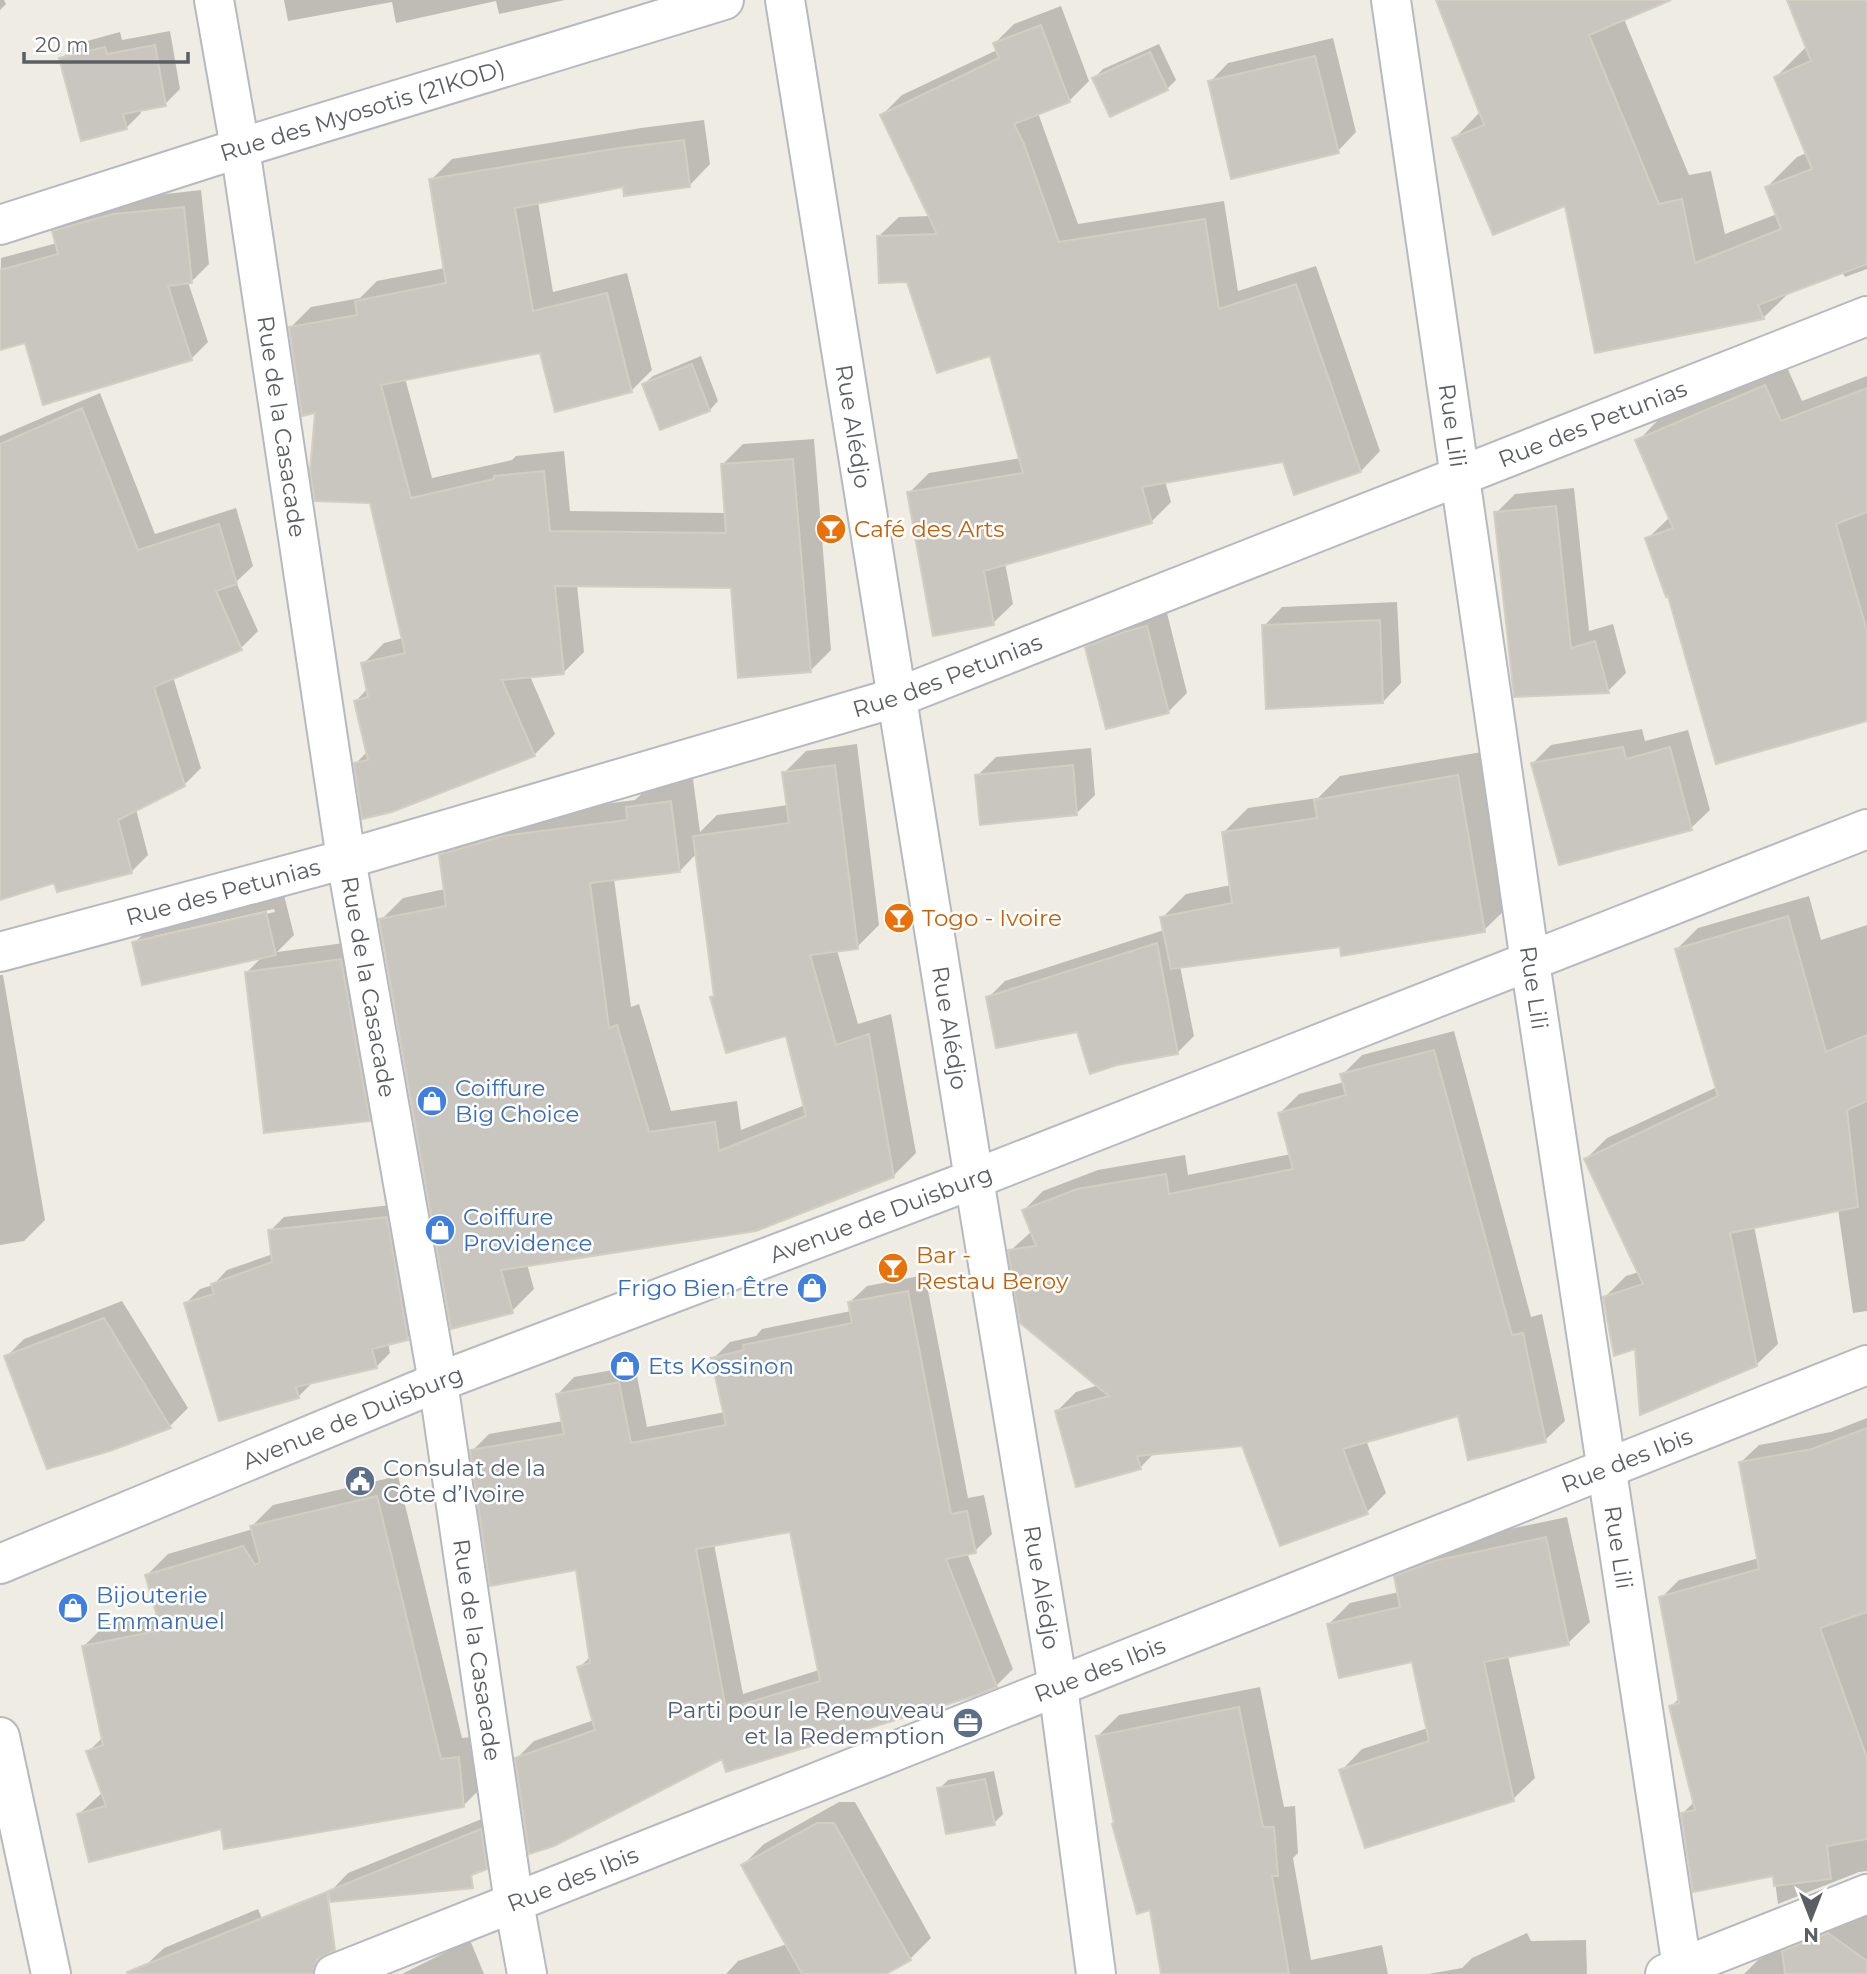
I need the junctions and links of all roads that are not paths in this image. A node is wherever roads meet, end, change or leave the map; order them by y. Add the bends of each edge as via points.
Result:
1 (214, 0) edge
2 (724, 0) edge
3 (785, 0) edge
4 (1391, 0) edge
5 (240, 148) junction
6 (0, 225) edge
7 (1867, 316) edge
8 (1460, 476) junction
9 (898, 697) junction
10 (1867, 829) edge
11 (346, 859) junction
12 (0, 952) edge
13 (1530, 962) junction
14 (974, 1179) junction
15 (1867, 1366) edge
16 (438, 1382) junction
17 (1608, 1468) junction
18 (0, 1564) edge
19 (1058, 1688) junction
20 (0, 1737) edge
21 (1867, 1894) edge
22 (514, 1903) junction
23 (1677, 1972) edge
24 (51, 1974) edge
25 (334, 1974) edge
26 (527, 1974) edge
27 (1096, 1974) edge

1 - 5 street, Rue de la Casacade
2 - 5 street, Rue des Myosotis (21KOD)
3 - 9 street, Rue Alédjo
4 - 8 street, Rue Lili
5 - 6 street, Rue des Myosotis (21KOD)
5 - 11 street, Rue de la Casacade
7 - 8 street, Rue des Petunias
8 - 9 street, Rue des Petunias
8 - 13 street, Rue Lili
9 - 11 street, Rue des Petunias
9 - 14 street, Rue Alédjo
10 - 13 street, Avenue de Duisburg
11 - 12 street, Rue des Petunias
11 - 16 street, Rue de la Casacade
13 - 14 street, Avenue de Duisburg
13 - 17 street, Rue Lili
14 - 16 street, Avenue de Duisburg
14 - 19 street, Rue Alédjo
15 - 17 street, Rue des Ibis
16 - 18 street, Avenue de Duisburg
16 - 22 street, Rue de la Casacade
17 - 19 street, Rue des Ibis
17 - 23 street, Rue Lili
19 - 22 street, Rue des Ibis
19 - 27 street, Rue Alédjo
20 - 24 street
21 - 23 street
22 - 25 street, Rue des Ibis
22 - 26 street, Rue de la Casacade

